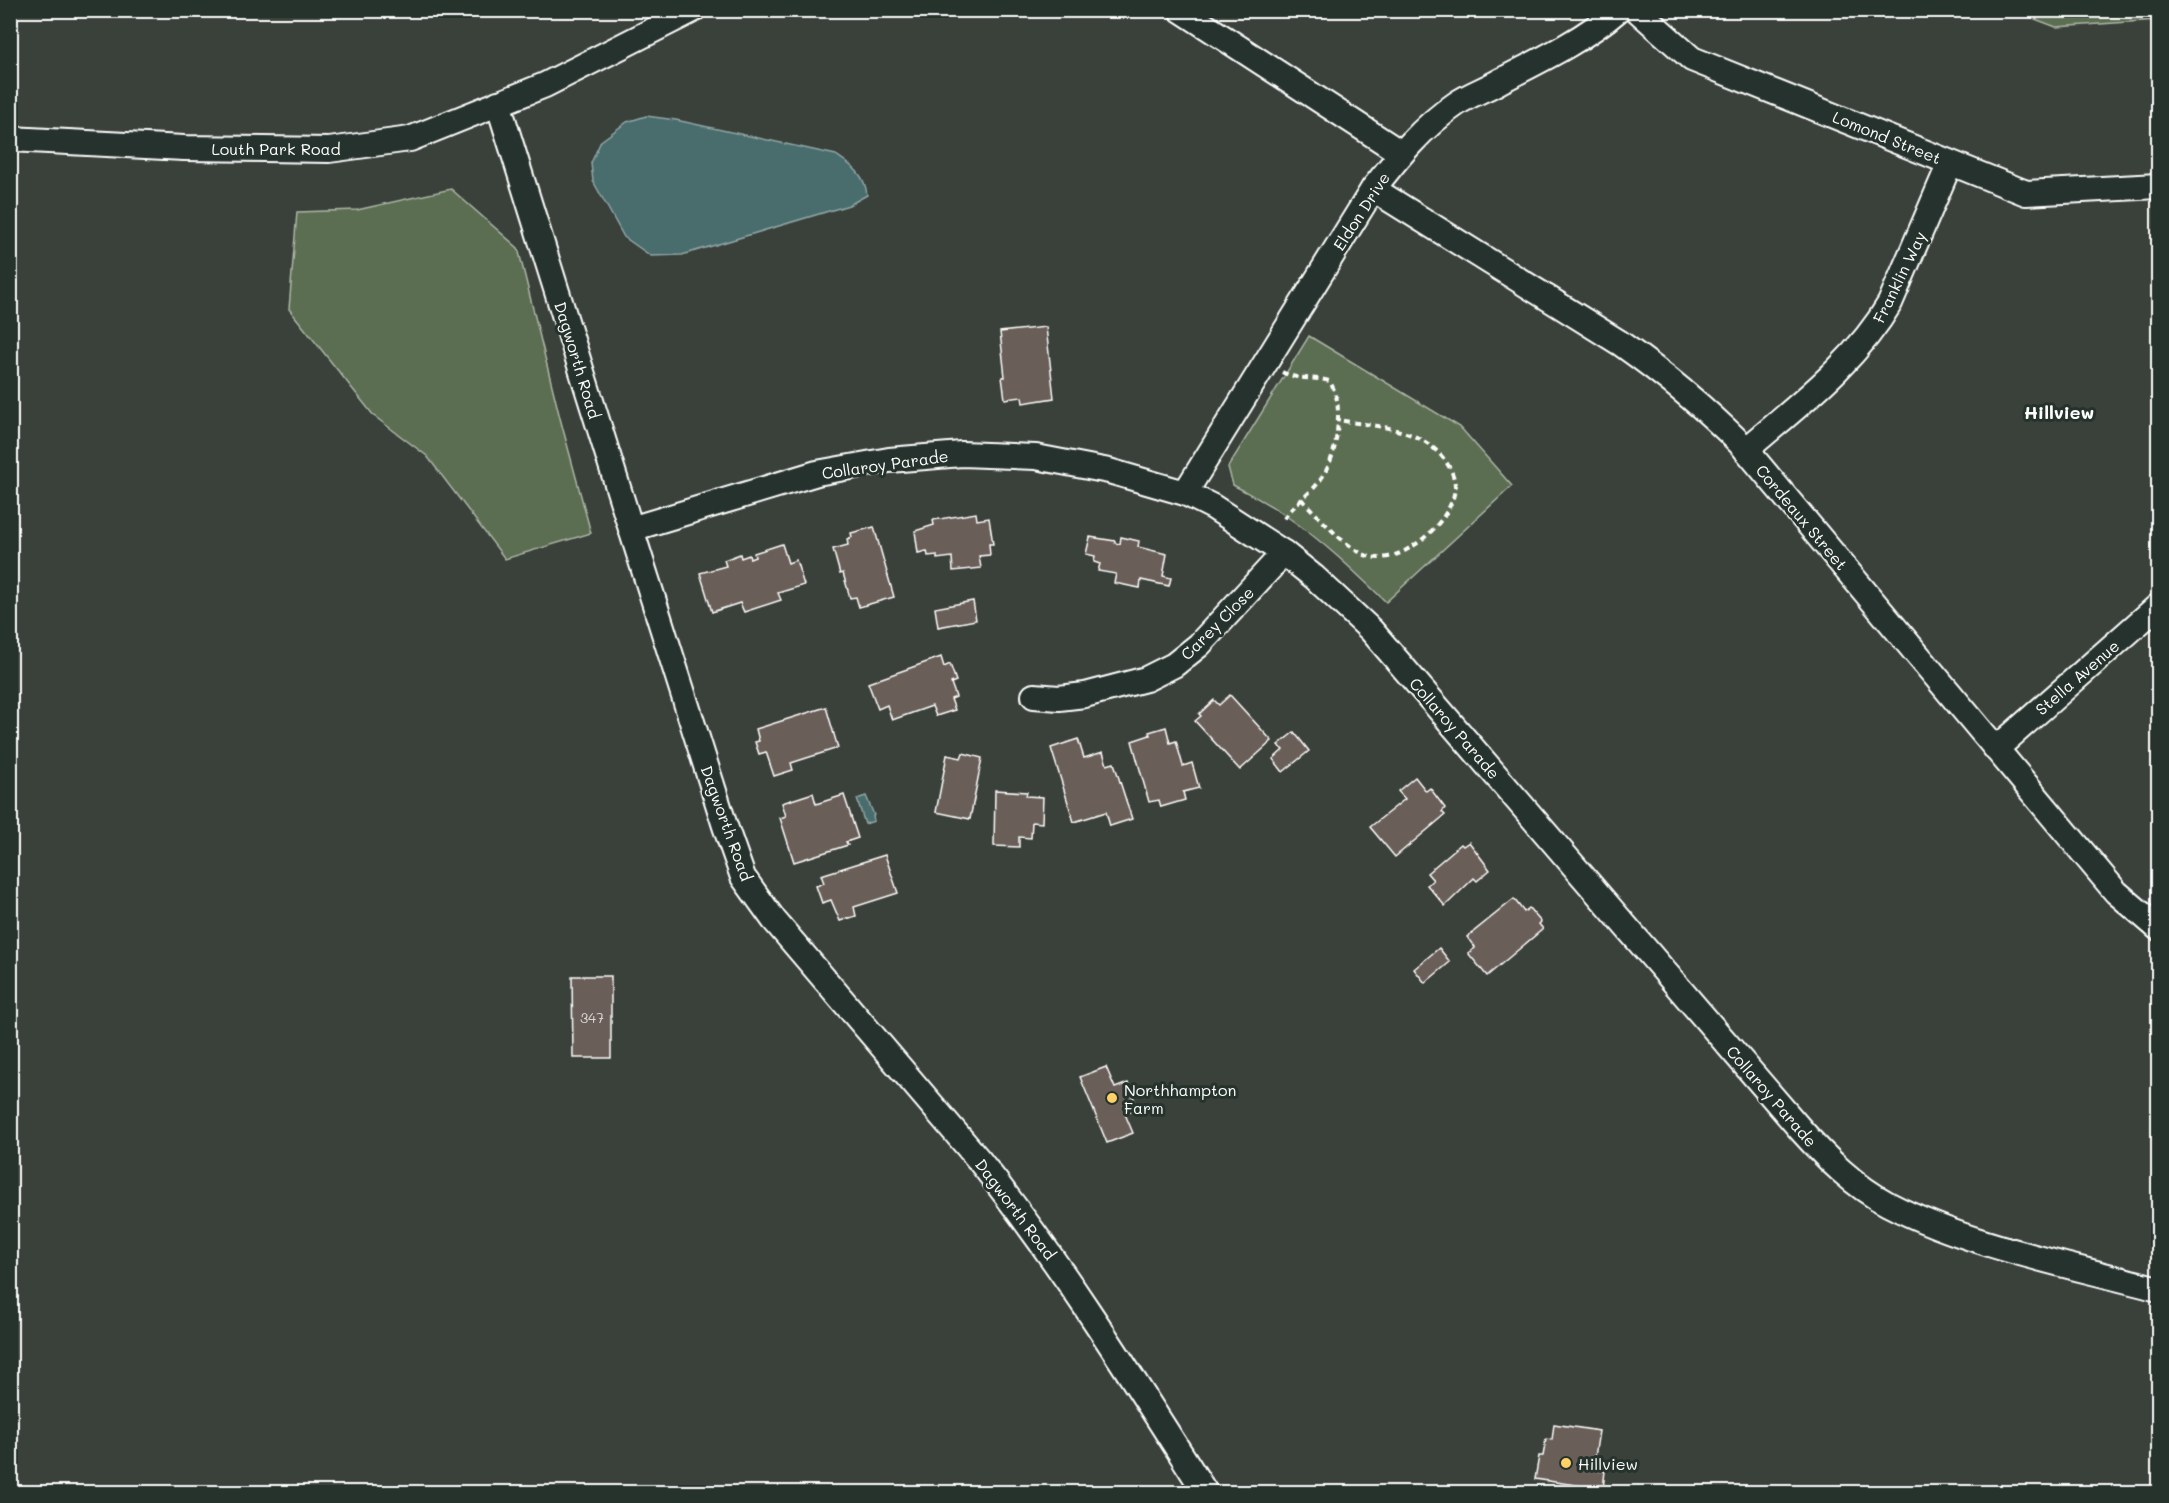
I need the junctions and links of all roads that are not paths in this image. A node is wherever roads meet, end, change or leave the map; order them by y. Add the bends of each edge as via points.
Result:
1 (693, 10) edge
2 (1181, 10) edge
3 (1618, 10) edge
4 (1637, 10) edge
5 (498, 103) junction
6 (10, 139) edge
7 (1401, 153) junction
8 (1950, 163) junction
9 (2158, 186) edge
10 (1373, 189) junction
11 (1746, 450) junction
12 (1185, 493) junction
13 (631, 529) junction
14 (1284, 553) junction
15 (2158, 606) edge
16 (1034, 696) dead end
17 (1996, 749) junction
18 (2158, 928) edge
19 (2158, 1289) edge
20 (1205, 1492) edge

1 - 5 street, Louth Park Road via 545,85
2 - 7 street
3 - 7 street, Eldon Drive via 1554,53 1457,104 1425,128
4 - 8 street, Lomond Street via 1692,58
5 - 6 street, Louth Park Road via 410,139 329,150
5 - 13 street, Dagworth Road
7 - 10 street, Eldon Drive
8 - 9 street, Lomond Street via 2026,193
8 - 11 street, Franklin Way via 1879,322 1852,357
10 - 11 street, Cordeaux Street via 1620,343 1682,390
10 - 12 street, Eldon Drive
11 - 17 street, Cordeaux Street
12 - 13 street, Collaroy Parade via 1109,471 1036,457 925,456 817,473
12 - 14 street, Collaroy Parade via 1214,507
13 - 20 street, Dagworth Road via 744,877 780,927 1010,1199 1068,1279
14 - 16 street, Carey Close via 1199,645 1174,665 1146,679 1086,695
14 - 19 street, Collaroy Parade via 1371,630 1801,1131 1854,1182 1932,1224 2015,1251
15 - 17 street, Stella Avenue
17 - 18 street, Cordeaux Street via 2116,892

